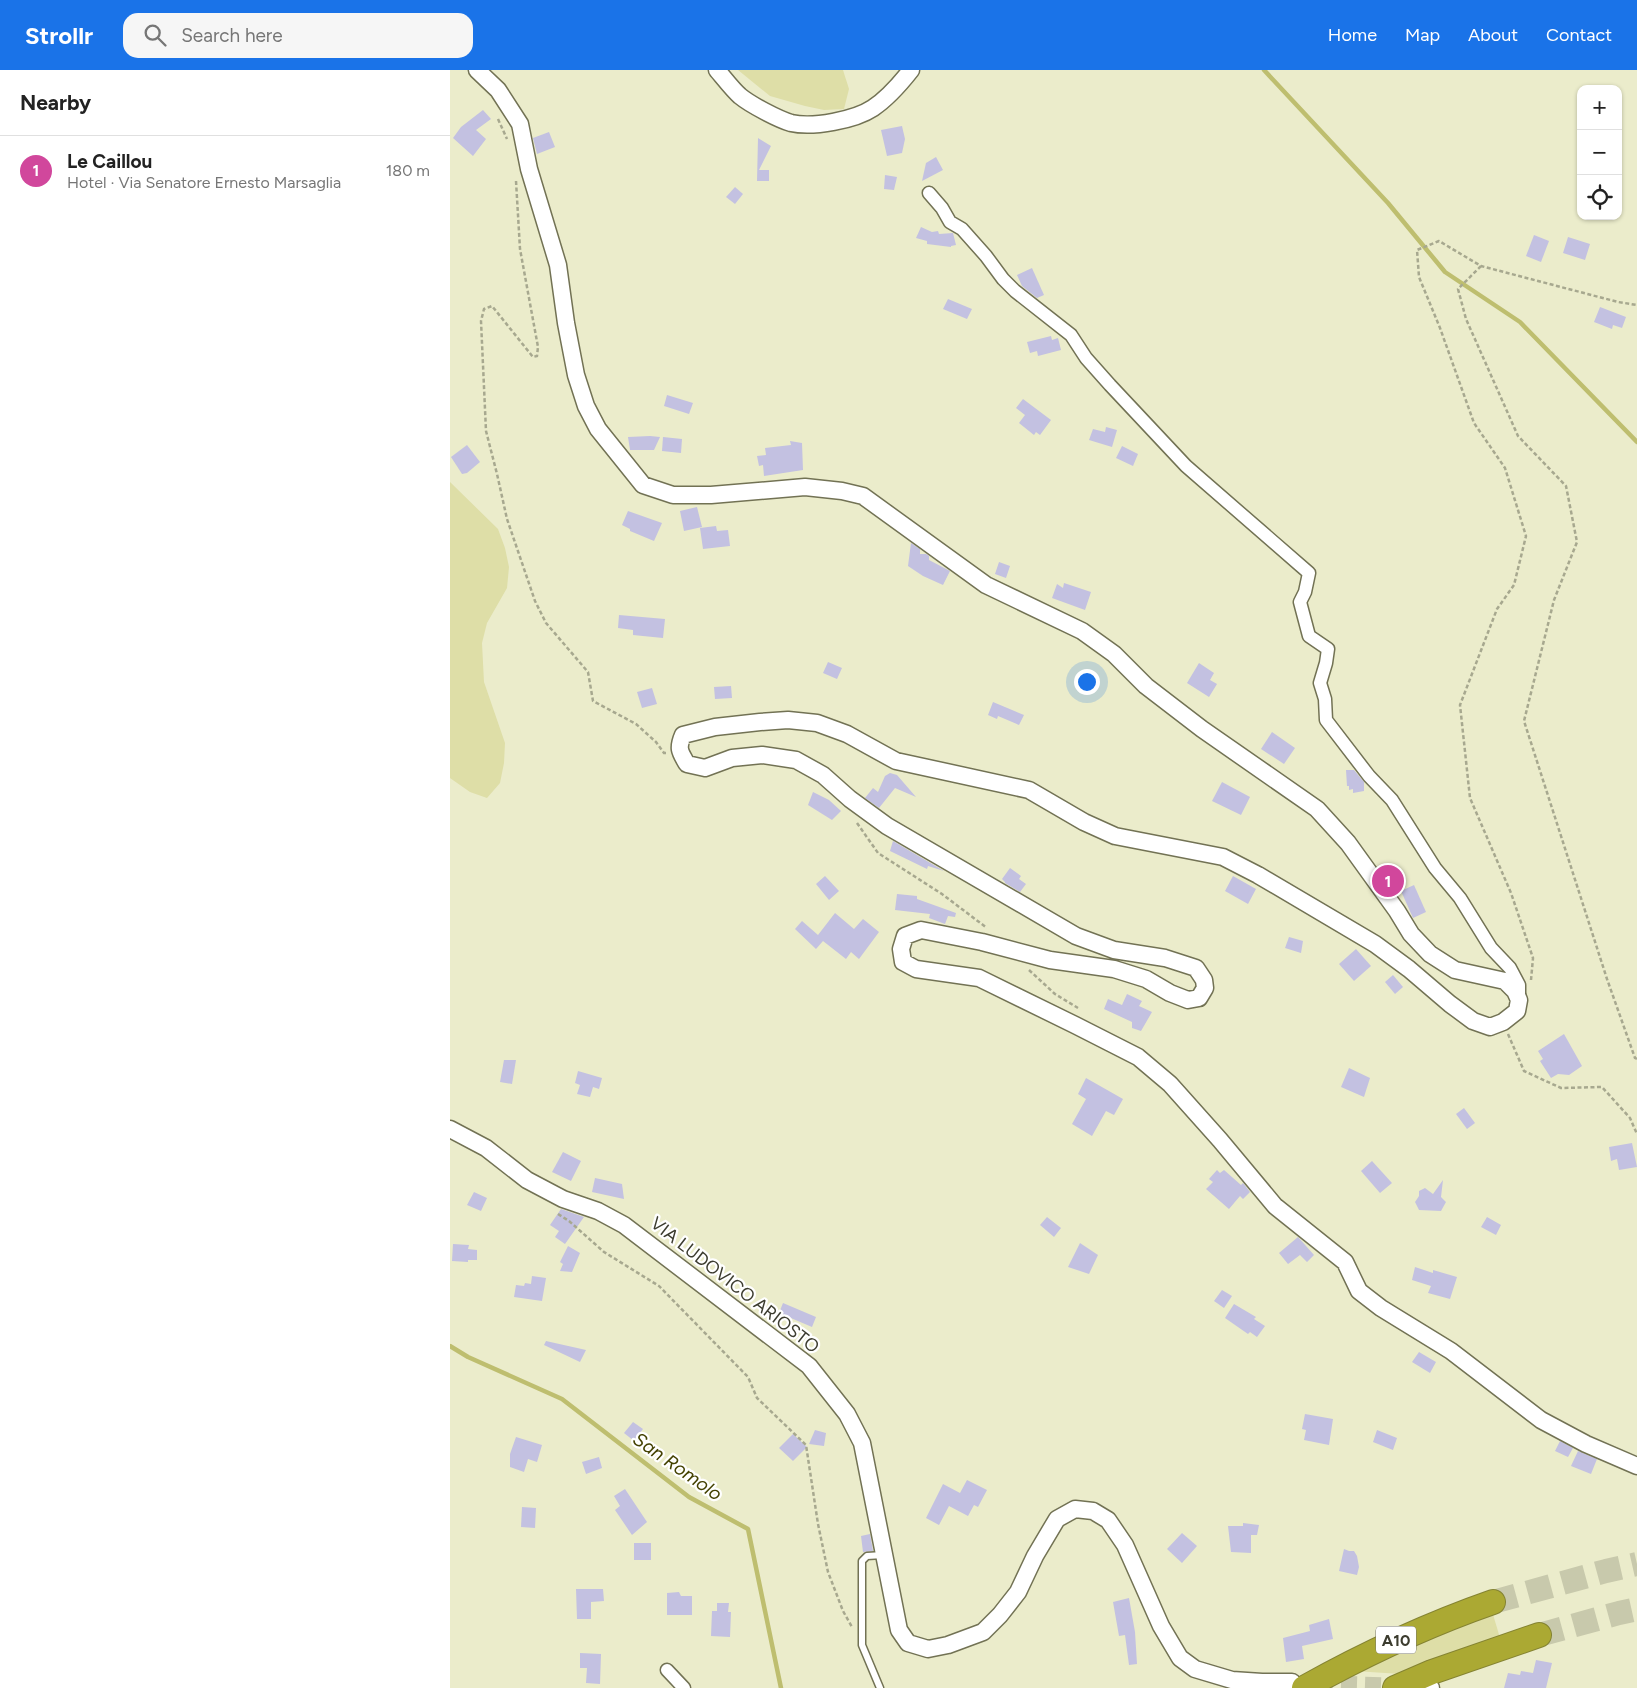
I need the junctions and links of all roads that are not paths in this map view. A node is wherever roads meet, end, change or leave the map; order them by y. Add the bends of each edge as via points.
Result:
1 (477, 70) edge
2 (717, 70) edge
3 (911, 70) edge
4 (929, 193) dead end
5 (1519, 1000) junction
6 (450, 1129) edge
7 (1637, 1466) edge
8 (884, 1555) junction
9 (1493, 1602) tunnel mouth
10 (1539, 1635) tunnel mouth
11 (667, 1670) dead end
12 (1298, 1685) edge
13 (684, 1688) edge
14 (880, 1688) edge
15 (1395, 1688) edge

1 - 5 street via 498,90 520,124 529,169 558,265 576,375 586,406 598,429 643,485 673,495 805,486 863,496 986,585 1082,630 1202,729 1317,809 1348,843 1411,934 1430,954 1456,970 1505,981 1516,991
2 - 3 street via 740,96 763,110 791,123 820,124 847,119 873,109 897,88
4 - 5 street via 950,222 962,229 1015,291 1071,335 1086,358 1186,466 1309,572 1300,602 1309,636 1328,649 1320,683 1326,720 1392,800 1491,948 1510,968 1519,985
5 - 7 street via 1517,1011 1503,1022 1490,1027 1473,1021 1375,944 1223,857 1115,836 1029,790 896,761 847,734 817,724 788,720 715,727 683,735 679,744 687,764 705,768 732,758 762,756 796,760 823,775 887,826 1076,936 1114,950 1165,958 1196,968 1205,988 1199,998 1188,1000 1114,969 1050,960 921,930 905,936 902,949 903,962 916,969 979,978 1138,1057 1170,1084 1275,1206 1345,1262 1359,1291 1451,1351 1541,1420
6 - 8 street, VIA LUDOVICO ARIOSTO via 486,1148 527,1180 563,1199 598,1210 624,1225 809,1366 847,1414 862,1443
8 - 12 street, VIA LUDOVICO ARIOSTO via 899,1630 908,1643 928,1649 948,1645 983,1632 1000,1615 1018,1592 1057,1519 1075,1508 1093,1511 1108,1520 1125,1544 1161,1626 1180,1658 1195,1669 1232,1680
8 - 14 lane via 867,1556 862,1561 862,1645
9 - 12 highway, A10 via 1454,1615
10 - 15 highway, A10
11 - 13 street

